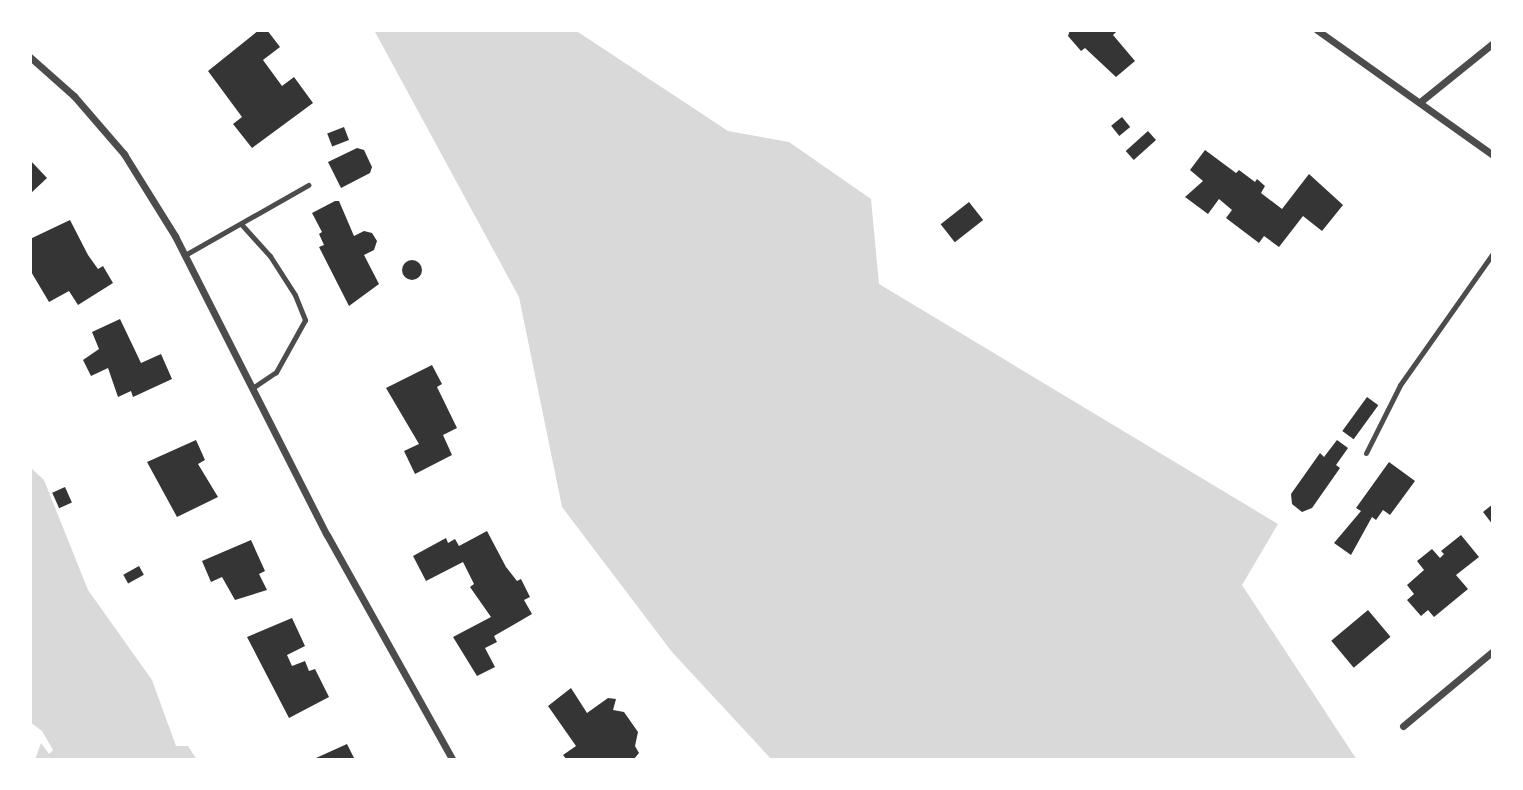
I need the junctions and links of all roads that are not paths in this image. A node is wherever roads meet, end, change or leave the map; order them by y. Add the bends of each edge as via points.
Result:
1 (1317, 30) edge
2 (1493, 43) edge
3 (30, 57) edge
4 (1420, 102) junction
5 (1493, 155) edge
6 (308, 185) dead end
7 (242, 225) junction
8 (1493, 253) edge
9 (185, 255) junction
10 (252, 388) junction
11 (1366, 453) dead end
12 (1493, 651) edge
13 (1403, 726) dead end
14 (453, 760) edge

1 - 4 street
2 - 4 street
3 - 9 street via 74,96 124,154
4 - 5 street
6 - 7 lane
7 - 9 lane
7 - 10 lane via 296,295 305,320 276,372
8 - 11 lane via 1400,384
9 - 10 street
10 - 14 street via 327,535
12 - 13 street

